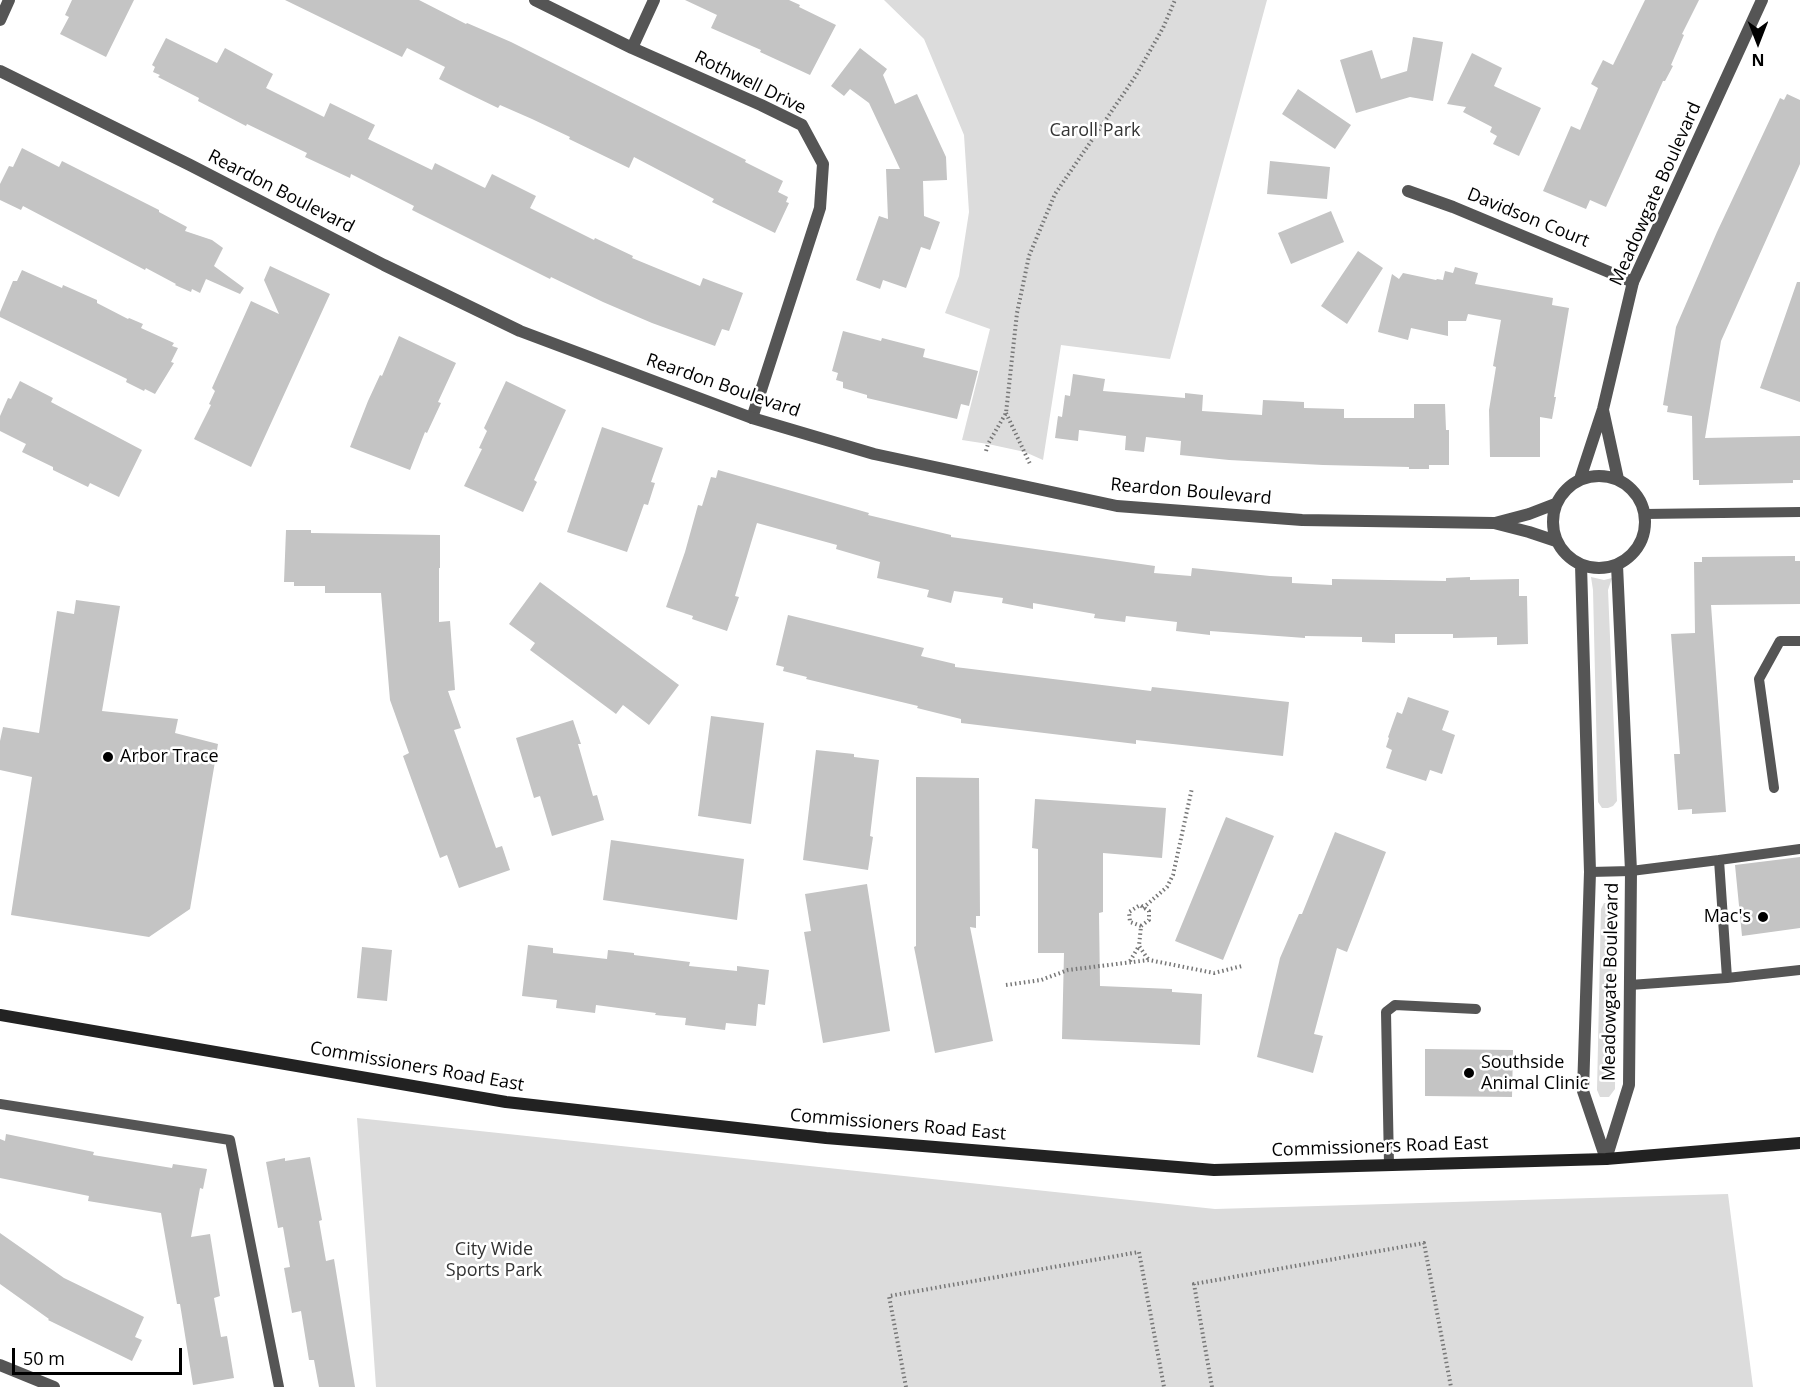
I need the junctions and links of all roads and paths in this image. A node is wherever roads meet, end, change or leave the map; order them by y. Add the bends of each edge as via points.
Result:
1 (9, 0) edge
2 (535, 0) edge
3 (654, 0) edge
4 (1175, 0) edge
5 (1762, 0) edge
6 (0, 20) edge
7 (632, 48) junction
8 (0, 71) edge
9 (1408, 191) dead end
10 (1633, 282) junction
11 (1603, 409) junction
12 (1006, 413) junction
13 (752, 418) junction
14 (986, 452) dead end
15 (1030, 464) dead end
16 (1580, 478) junction
17 (1618, 479) junction
18 (1555, 504) junction
19 (1800, 512) edge
20 (1644, 514) junction
21 (1494, 523) junction
22 (1556, 541) junction
23 (1581, 565) junction
24 (1617, 565) junction
25 (1800, 641) edge
26 (1192, 788) dead end
27 (1774, 788) dead end
28 (1800, 849) edge
29 (1719, 860) junction
30 (1631, 871) junction
31 (1590, 872) junction
32 (1143, 908) junction
33 (1141, 926) junction
34 (1139, 946) junction
35 (1149, 960) junction
36 (1130, 962) junction
37 (1242, 966) dead end
38 (1800, 970) edge
39 (1727, 978) junction
40 (1630, 985) junction
41 (1006, 986) dead end
42 (1476, 1010) dead end
43 (0, 1015) edge
44 (0, 1104) edge
45 (1800, 1143) edge
46 (1606, 1159) junction
47 (1389, 1165) junction
48 (0, 1365) edge
49 (54, 1387) edge
50 (279, 1387) edge
51 (906, 1387) edge
52 (1164, 1387) edge
53 (1212, 1387) edge
54 (1451, 1387) edge

1 - 6 street
2 - 7 street, Rothwell Drive
3 - 7 street
4 - 12 path via 1135,77 1055,194 1029,256 1017,314
5 - 10 street, Meadowgate Boulevard
7 - 13 street, Rothwell Drive via 802,126 823,164 820,208
8 - 13 street, Reardon Boulevard via 520,331
9 - 10 street, Davidson Court
10 - 11 street, Meadowgate Boulevard
11 - 16 street, Meadowgate Boulevard
11 - 17 street, Meadowgate Boulevard
12 - 14 path
12 - 15 path
13 - 21 street, Reardon Boulevard via 874,454 1117,506 1302,520
16 - 17 street via 1599,475
16 - 18 street via 1565,489
17 - 20 street via 1632,489
18 - 21 street, Reardon Boulevard
18 - 22 street via 1552,529
19 - 20 lane
20 - 24 street via 1642,540 1632,555
21 - 22 street, Reardon Boulevard
22 - 23 street via 1566,556
23 - 24 street via 1599,569
23 - 31 street, Meadowgate Boulevard
24 - 30 street, Meadowgate Boulevard
25 - 27 lane via 1780,641 1759,679
26 - 32 path via 1173,875
28 - 29 lane
29 - 30 lane
29 - 39 lane
30 - 31 lane
30 - 40 street, Meadowgate Boulevard
31 - 46 street, Meadowgate Boulevard via 1583,1091
32 - 33 path via 1149,911 1149,920
32 - 33 path via 1140,905 1129,912 1130,921
33 - 34 path
34 - 35 path
34 - 36 path
35 - 36 path
35 - 37 path via 1214,973
36 - 41 path via 1068,970
38 - 39 lane
39 - 40 lane
40 - 46 street, Meadowgate Boulevard via 1629,1085
42 - 47 lane via 1395,1005 1386,1012
43 - 47 main road, Commissioners Road East via 506,1102 826,1138 1214,1170
44 - 50 lane via 230,1140
45 - 46 main road, Commissioners Road East
46 - 47 main road, Commissioners Road East
48 - 49 street
51 - 52 path via 889,1296 1139,1252
53 - 54 path via 1194,1284 1424,1243

